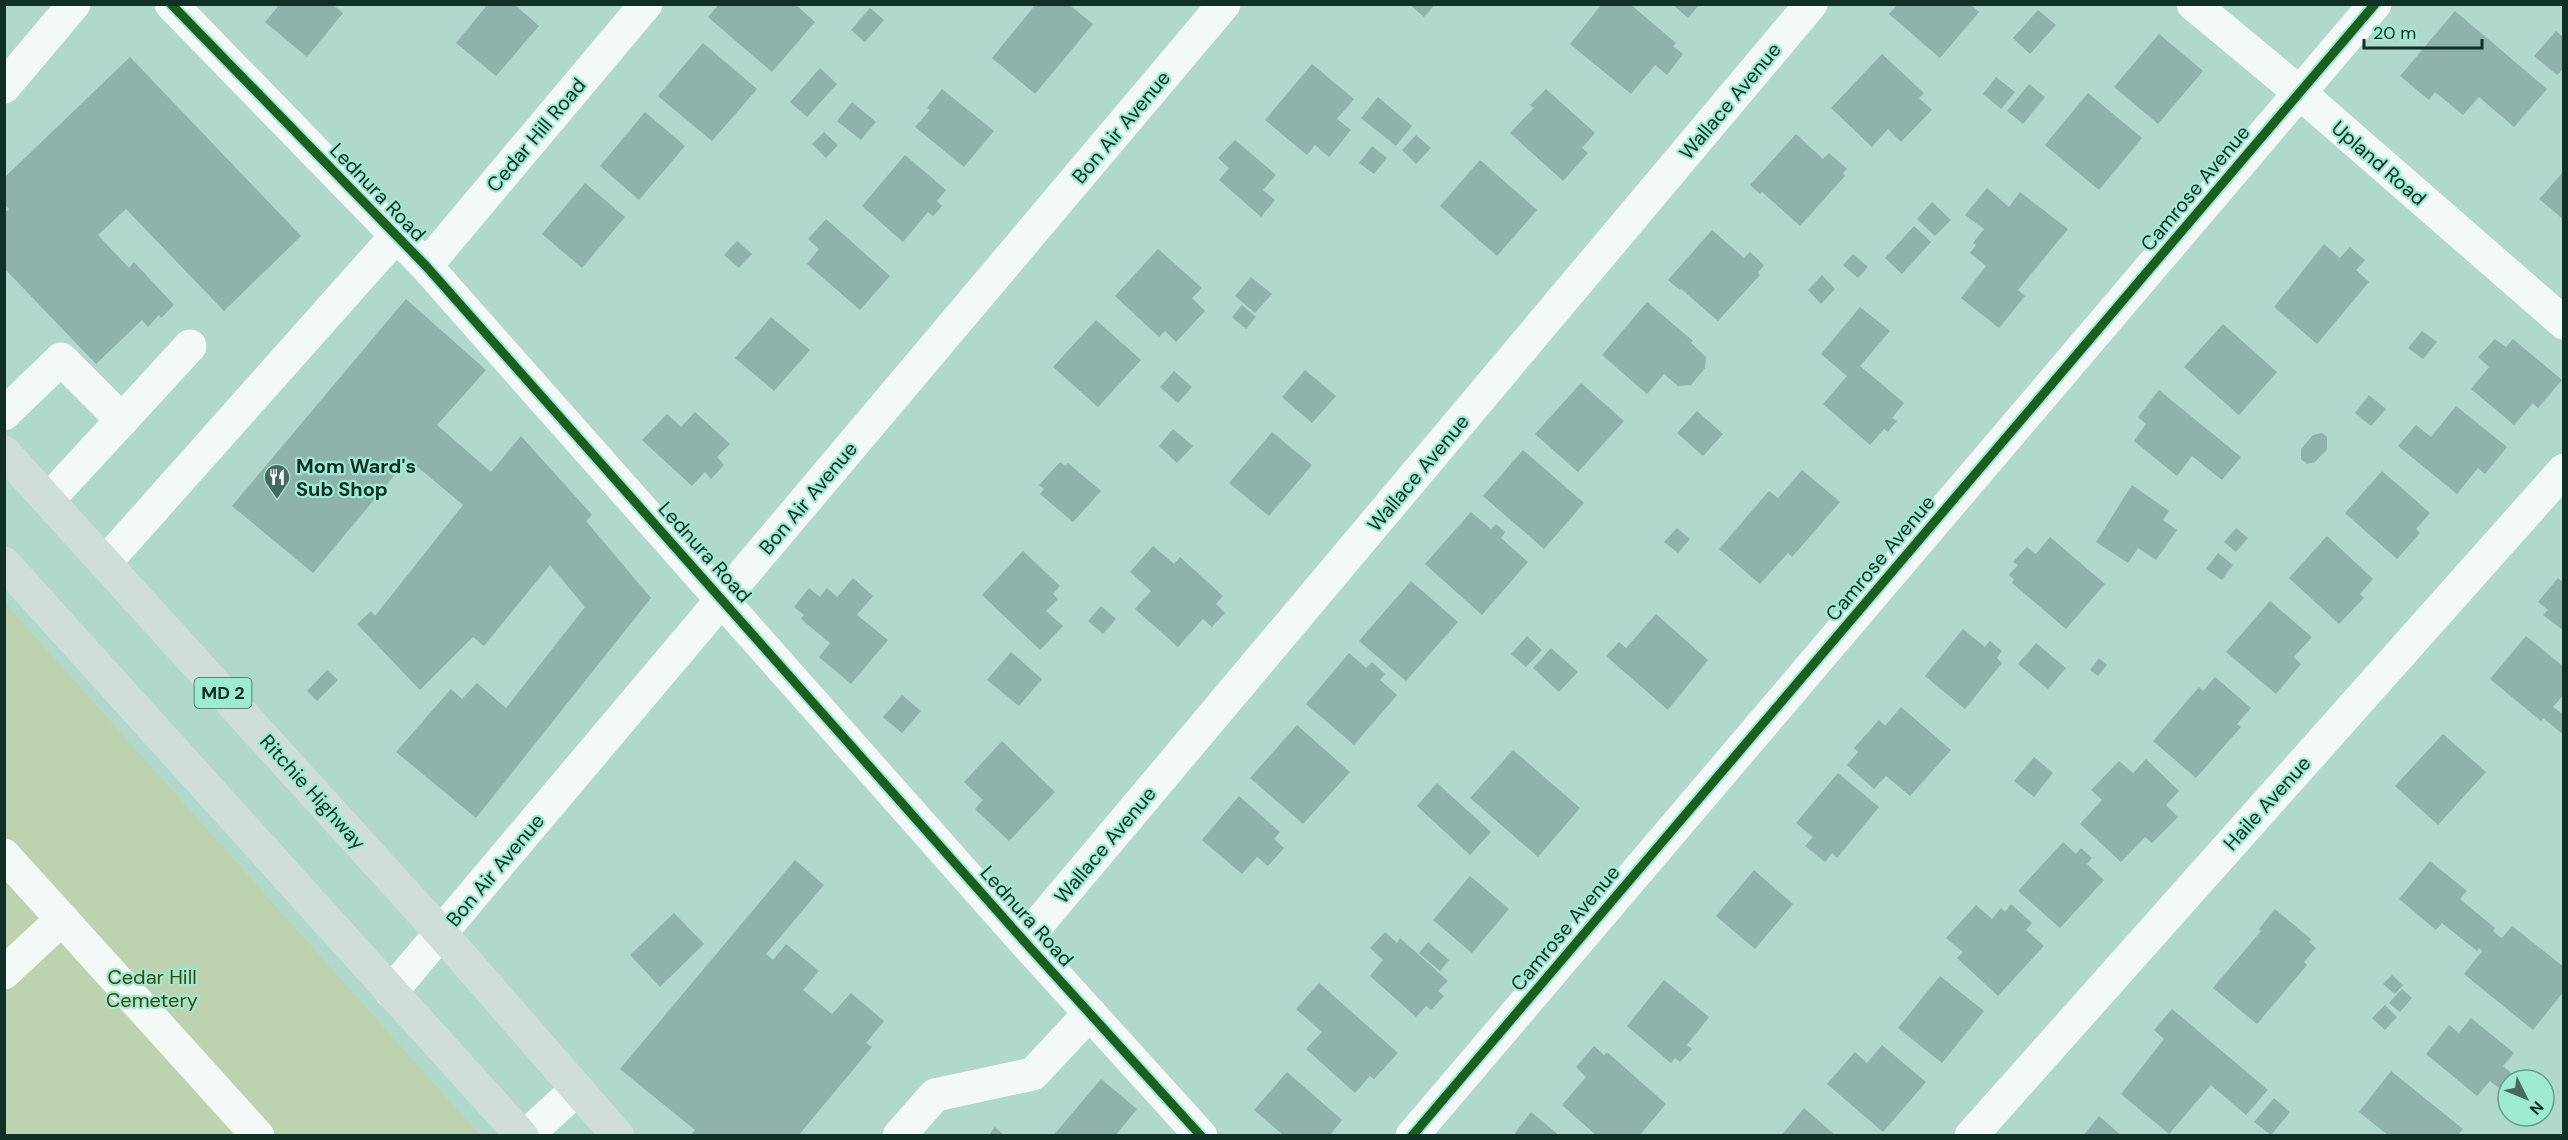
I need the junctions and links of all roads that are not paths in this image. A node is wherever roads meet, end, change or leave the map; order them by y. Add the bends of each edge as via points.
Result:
1 (74, 4) edge
2 (171, 4) edge
3 (646, 4) edge
4 (1224, 4) edge
5 (1811, 4) edge
6 (2193, 4) edge
7 (2375, 4) edge
8 (4, 87) edge
9 (2300, 93) junction
10 (396, 236) junction
11 (426, 266) junction
12 (2564, 323) edge
13 (190, 346) dead end
14 (4, 414) edge
15 (122, 420) junction
16 (4, 452) edge
17 (2564, 470) edge
18 (48, 500) junction
19 (4, 563) edge
20 (105, 563) junction
21 (723, 599) junction
22 (4, 855) edge
23 (62, 919) junction
24 (441, 933) junction
25 (1024, 941) junction
26 (4, 973) edge
27 (391, 992) junction
28 (1090, 1013) junction
29 (577, 1089) junction
30 (258, 1136) edge
31 (524, 1136) edge
32 (618, 1136) edge
33 (899, 1136) edge
34 (1201, 1136) edge
35 (1412, 1136) edge
36 (1971, 1136) edge

1 - 8 street
2 - 10 street, Lednura Road
3 - 11 street, Cedar Hill Road
4 - 21 street, Bon Air Avenue
5 - 25 street, Wallace Avenue
6 - 9 street, Upland Road
7 - 9 street, Camrose Avenue
9 - 12 street, Upland Road
9 - 35 street, Camrose Avenue
10 - 11 street, Lednura Road
10 - 20 street
11 - 21 street, Lednura Road
13 - 15 street
14 - 15 street via 61,359
15 - 18 street
16 - 18 main road, Ritchie Highway / MD 2
17 - 36 street, Haile Avenue
18 - 20 main road, Ritchie Highway / MD 2
19 - 27 main road
20 - 24 main road, Ritchie Highway / MD 2
21 - 24 street, Bon Air Avenue
21 - 25 street, Lednura Road
22 - 23 street
23 - 26 street
23 - 30 street
24 - 27 street, Bon Air Avenue
24 - 29 main road, Ritchie Highway / MD 2
25 - 28 street, Lednura Road
27 - 31 main road
28 - 33 street via 1033,1074 935,1095
28 - 34 street, Lednura Road
29 - 31 street
29 - 32 main road, Ritchie Highway / MD 2

